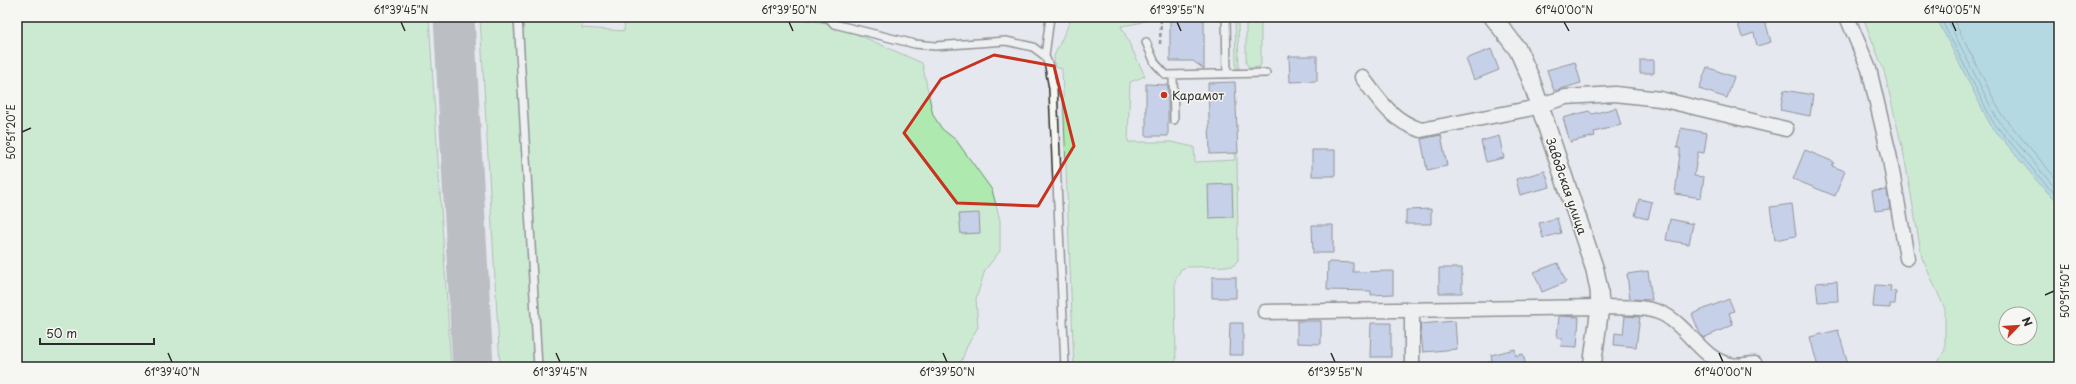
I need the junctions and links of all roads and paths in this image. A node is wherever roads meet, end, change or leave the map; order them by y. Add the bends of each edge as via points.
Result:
1 (518, 17) edge
2 (823, 17) edge
3 (1050, 17) edge
4 (1226, 17) edge
5 (1493, 17) edge
6 (1847, 17) edge
7 (1146, 42) dead end
8 (1045, 56) junction
9 (1266, 73) dead end
10 (1227, 74) junction
11 (1173, 75) junction
12 (1362, 77) dead end
13 (1539, 105) junction
14 (1174, 120) dead end
15 (1786, 130) dead end
16 (1907, 258) dead end
17 (1600, 307) junction
18 (1412, 310) junction
19 (1265, 312) dead end
20 (1755, 364) dead end
21 (538, 367) edge
22 (1065, 367) edge
23 (1412, 367) edge
24 (1592, 367) edge

1 - 21 lane
2 - 8 lane via 829,18 834,24 914,44 935,46 1006,42 1033,47
3 - 8 lane
4 - 10 lane
5 - 13 street, Заводская улица via 1518,50
6 - 16 street via 1869,69 1889,154
7 - 11 lane via 1160,70 1166,75
8 - 22 lane via 1053,88
9 - 10 lane
10 - 11 lane
11 - 14 lane
12 - 13 street via 1388,111 1406,125 1421,130
13 - 15 street via 1566,97 1615,94 1660,99
13 - 17 street, Заводская улица via 1595,270
17 - 18 street
17 - 20 street via 1649,309 1674,322 1722,363 1732,366
17 - 24 street, Заводская улица
18 - 19 street
18 - 23 street

